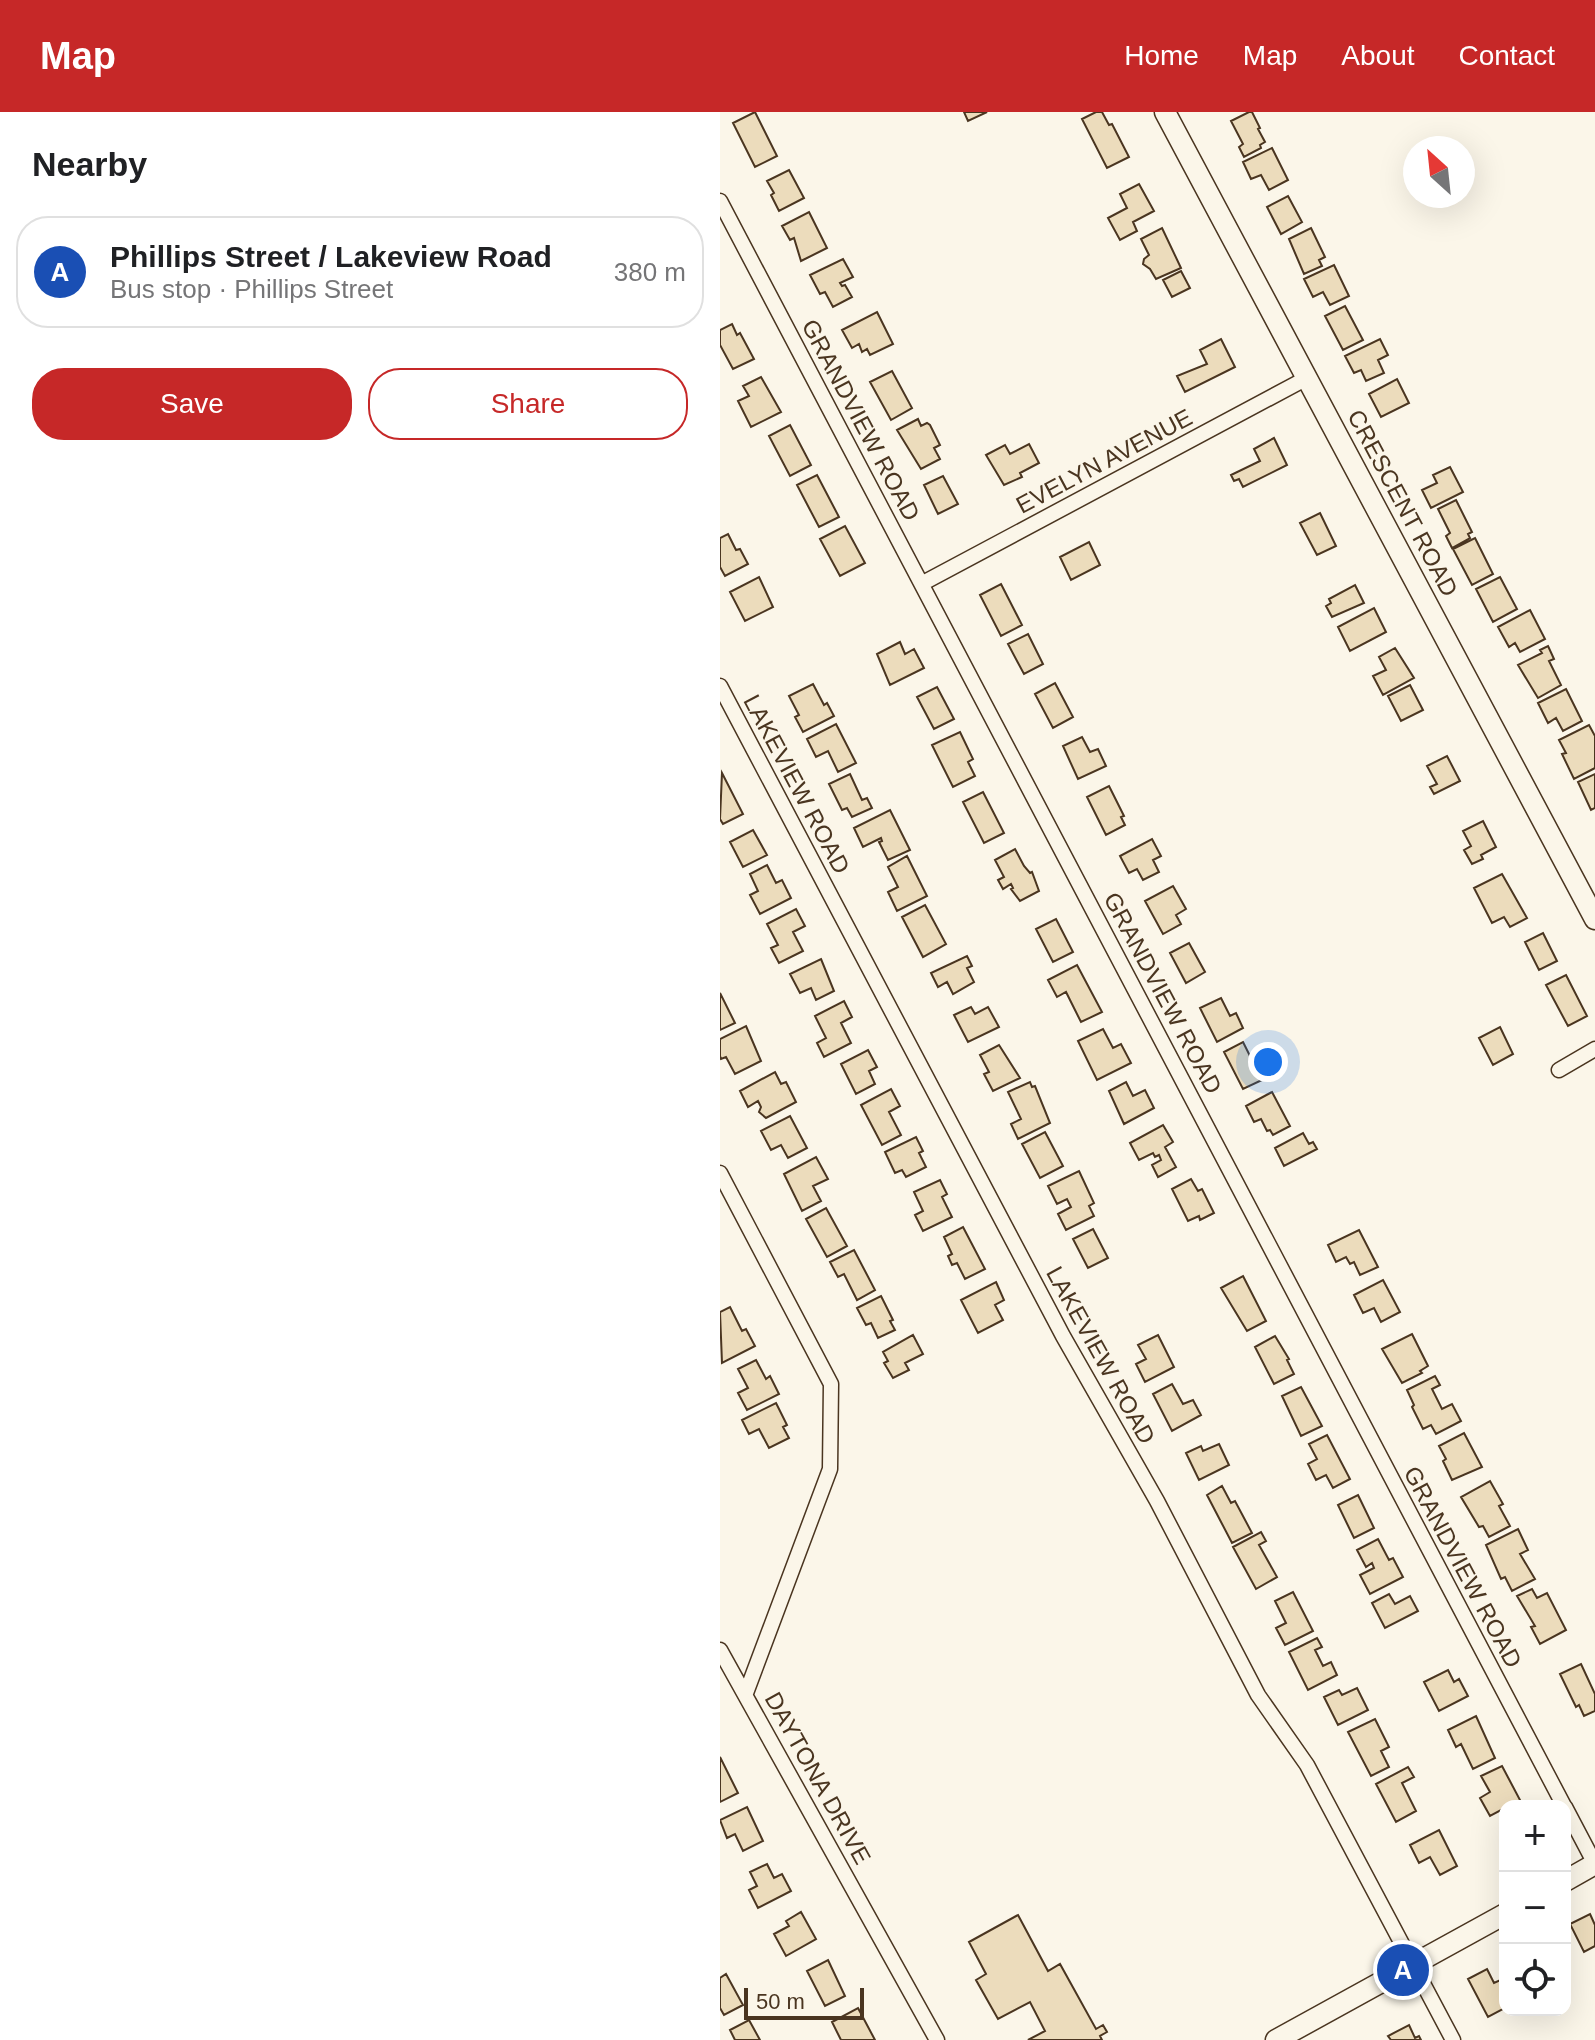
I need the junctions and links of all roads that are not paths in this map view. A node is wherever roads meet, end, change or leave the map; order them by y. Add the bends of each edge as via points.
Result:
1 (1165, 112) edge
2 (720, 201) edge
3 (1307, 378) junction
4 (923, 583) junction
5 (720, 686) edge
6 (1592, 906) edge
7 (1595, 1049) edge
8 (1559, 1070) dead end
9 (720, 1173) edge
10 (720, 1650) edge
11 (746, 1693) junction
12 (1561, 1800) edge
13 (1571, 1818) edge
14 (1595, 1864) edge
15 (1571, 1878) edge
16 (1499, 1917) edge
17 (1415, 1964) junction
18 (937, 2040) edge
19 (1276, 2040) edge
20 (1453, 2040) edge

1 - 3 street, CRESCENT ROAD
2 - 4 street, GRANDVIEW ROAD
3 - 4 street, EVELYN AVENUE
3 - 6 street, CRESCENT ROAD
4 - 12 street, GRANDVIEW ROAD
5 - 17 street, LAKEVIEW ROAD via 1258,1695 1307,1765
7 - 8 street
9 - 11 street, DAYTONA DRIVE via 831,1384 830,1469
10 - 11 street
11 - 18 street, DAYTONA DRIVE
13 - 14 street, GRANDVIEW ROAD
14 - 15 street
16 - 17 street
17 - 19 street
17 - 20 street, LAKEVIEW ROAD

